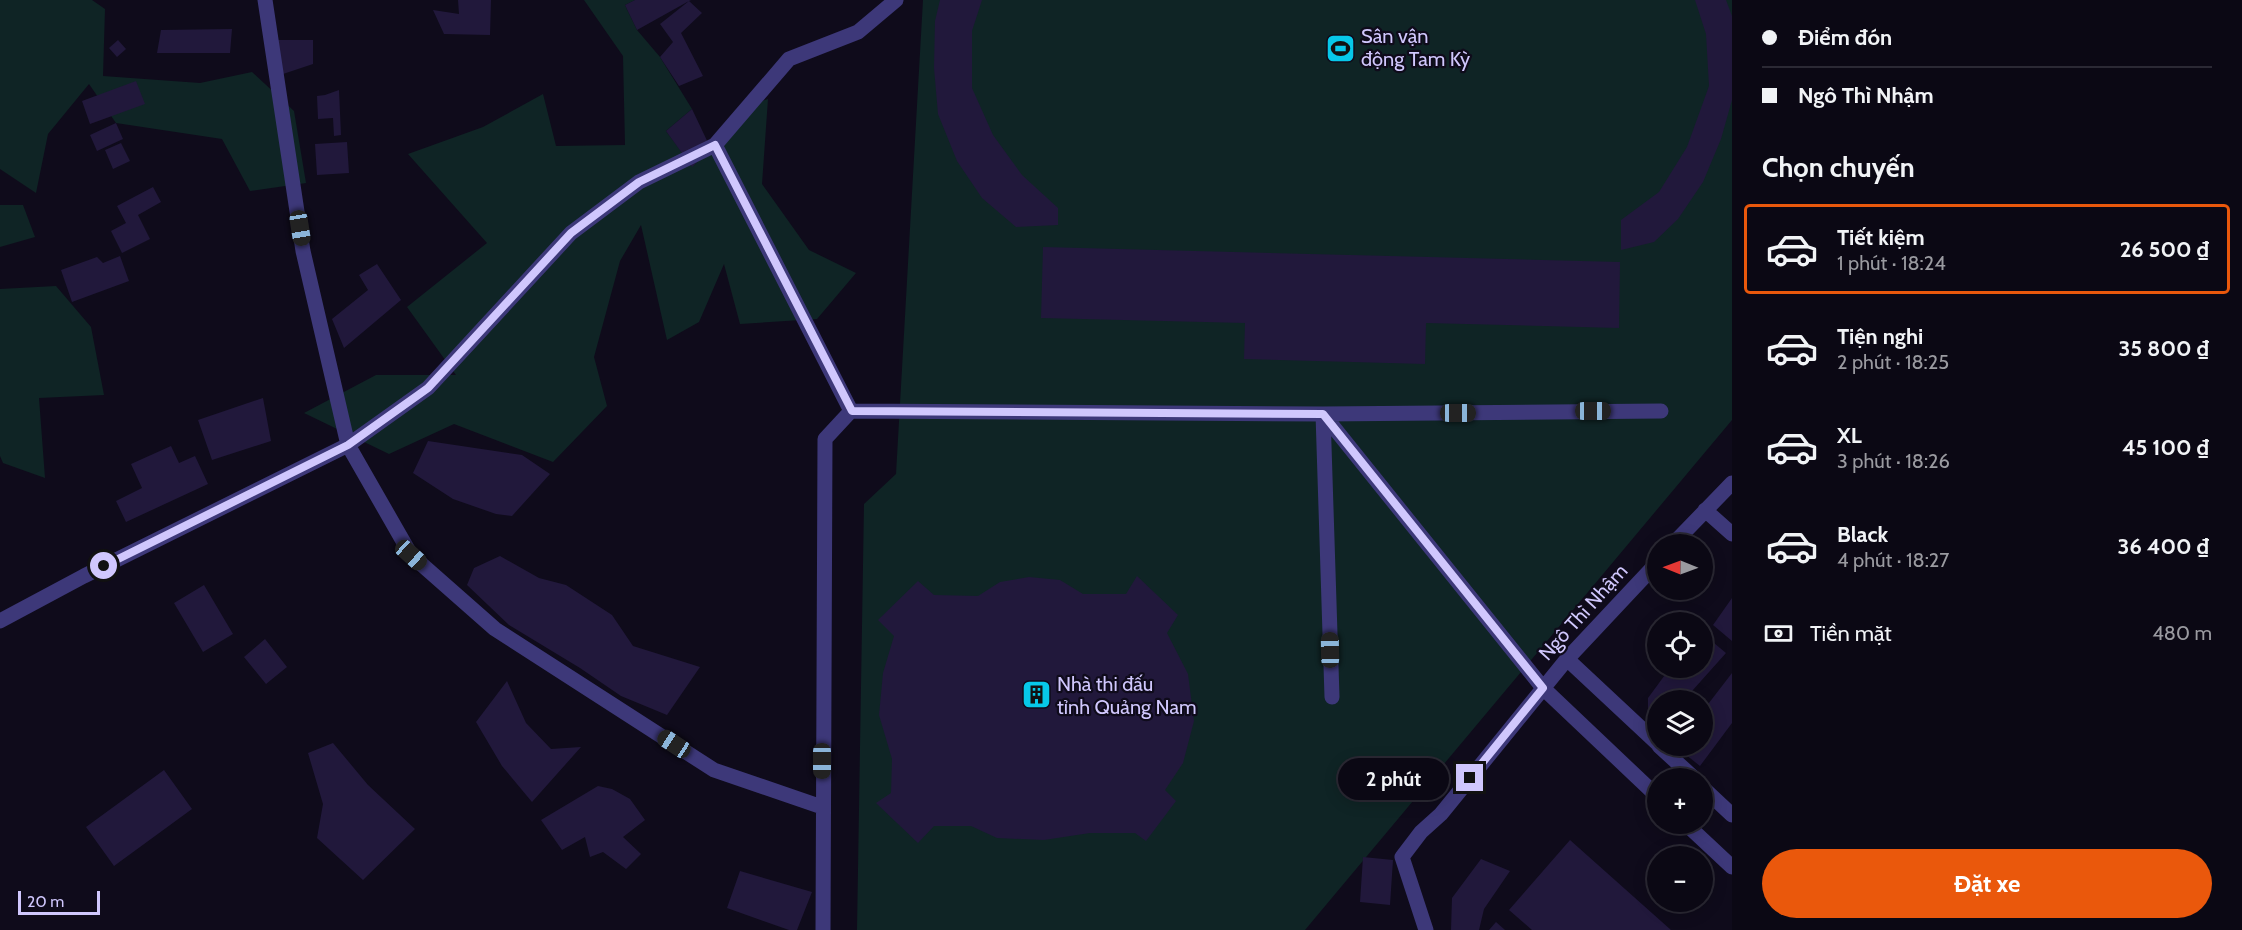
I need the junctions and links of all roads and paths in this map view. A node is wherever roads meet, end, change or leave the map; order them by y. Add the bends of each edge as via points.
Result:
1 (265, 0) edge
2 (896, 0) edge
3 (715, 145) junction
4 (852, 411) junction
5 (1661, 411) dead end
6 (1323, 414) junction
7 (348, 445) junction
8 (1732, 483) edge
9 (1705, 510) junction
10 (1682, 534) edge
11 (1732, 534) edge
12 (1647, 574) edge
13 (0, 621) edge
14 (1567, 659) junction
15 (1543, 688) junction
16 (1332, 697) dead end
17 (1647, 735) edge
18 (1670, 756) edge
19 (1683, 768) edge
20 (1647, 786) edge
21 (1713, 797) edge
22 (822, 807) junction
23 (1732, 815) edge
24 (1697, 834) edge
25 (1732, 867) edge
26 (823, 930) edge
27 (1426, 930) edge

1 - 7 street via 303,251
2 - 3 street via 858,32 789,59
3 - 4 street
3 - 7 street via 639,182 571,233 428,388
4 - 6 street
4 - 22 street via 825,439
5 - 6 street
6 - 15 street
6 - 16 street
7 - 13 street
7 - 22 street via 411,555 495,629 714,770
8 - 9 street
9 - 10 street
9 - 11 street
12 - 14 street, Ngô Thì Nhậm
14 - 15 street, Ngô Thì Nhậm
14 - 17 street
15 - 20 street
15 - 27 street, Ngô Thì Nhậm via 1402,857
18 - 19 street
21 - 23 street
22 - 26 street
24 - 25 street

